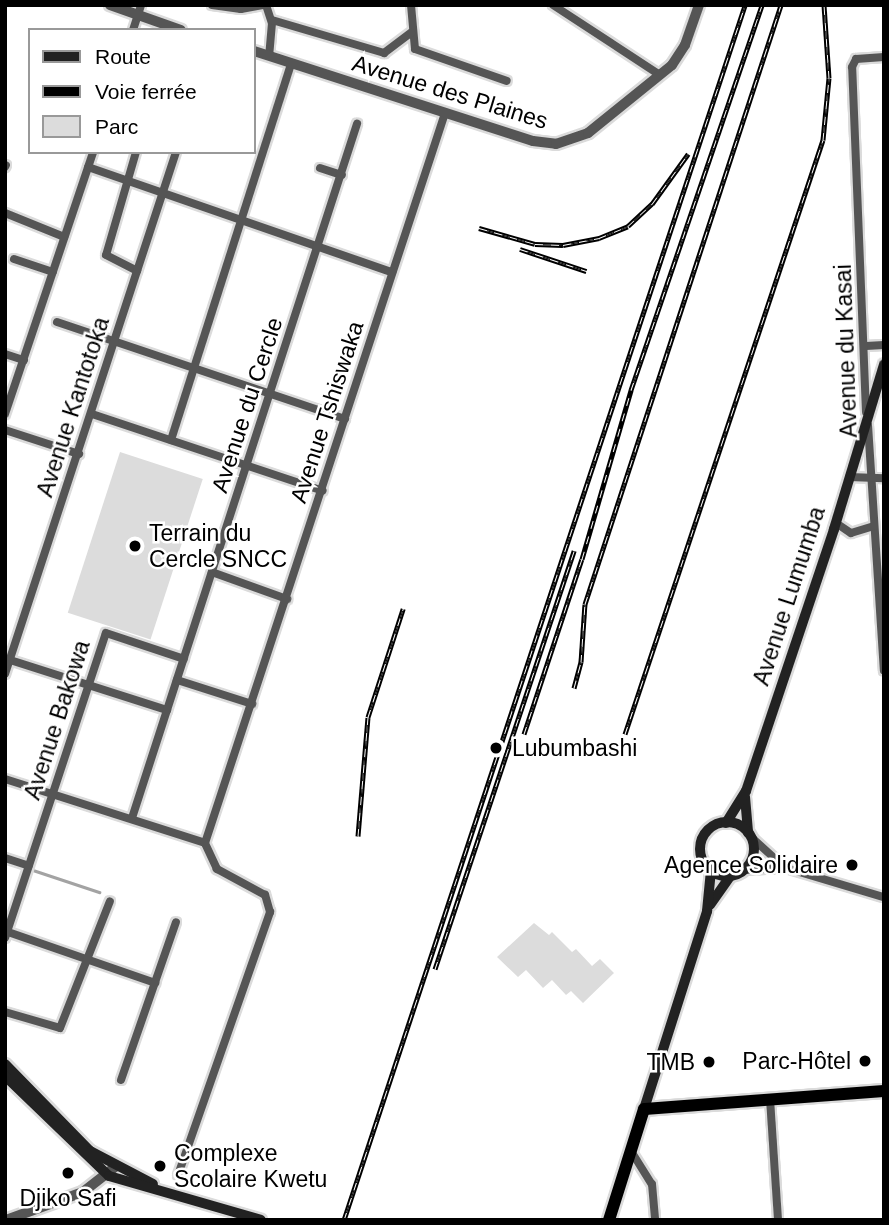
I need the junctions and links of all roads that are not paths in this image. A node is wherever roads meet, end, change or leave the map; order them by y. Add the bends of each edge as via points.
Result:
1 (110, 5) edge
2 (212, 5) edge
3 (264, 5) edge
4 (411, 5) edge
5 (553, 5) edge
6 (699, 5) edge
7 (140, 10) edge
8 (272, 20) junction
9 (134, 28) edge
10 (177, 28) edge
11 (411, 33) junction
12 (256, 52) edge
13 (268, 55) junction
14 (884, 57) edge
15 (291, 63) junction
16 (660, 75) junction
17 (507, 81) dead end
18 (445, 113) junction
19 (357, 124) dead end
20 (92, 154) edge
21 (135, 154) edge
22 (175, 154) edge
23 (88, 167) junction
24 (320, 168) dead end
25 (342, 175) junction
26 (125, 181) junction
27 (163, 194) junction
28 (5, 213) edge
29 (243, 222) junction
30 (64, 237) junction
31 (318, 248) junction
32 (14, 259) dead end
33 (137, 271) junction
34 (53, 272) junction
35 (392, 272) junction
36 (57, 322) dead end
37 (114, 342) junction
38 (884, 345) edge
39 (866, 346) junction
40 (5, 354) edge
41 (24, 360) junction
42 (884, 364) edge
43 (194, 369) junction
44 (271, 395) junction
45 (866, 413) junction
46 (5, 414) edge
47 (92, 414) junction
48 (345, 419) junction
49 (5, 430) edge
50 (171, 440) junction
51 (79, 454) junction
52 (247, 466) junction
53 (849, 477) junction
54 (884, 478) edge
55 (870, 479) junction
56 (323, 491) junction
57 (836, 523) junction
58 (874, 526) junction
59 (212, 572) junction
60 (288, 599) junction
61 (184, 659) junction
62 (10, 660) junction
63 (884, 670) edge
64 (5, 674) edge
65 (177, 680) junction
66 (89, 685) junction
67 (252, 704) junction
68 (167, 710) junction
69 (5, 779) edge
70 (746, 791) junction
71 (54, 793) junction
72 (132, 818) junction
73 (726, 822) junction
74 (750, 835) junction
75 (205, 843) junction
76 (5, 858) edge
77 (29, 866) junction
78 (786, 868) junction
79 (710, 870) junction
80 (744, 870) junction
81 (730, 876) junction
82 (883, 896) edge
83 (110, 901) dead end
84 (884, 903) edge
85 (5, 906) edge
86 (15, 909) junction
87 (707, 911) junction
88 (176, 922) dead end
89 (6, 935) edge
90 (88, 960) junction
91 (155, 983) junction
92 (5, 1012) edge
93 (5, 1064) edge
94 (5, 1076) edge
95 (121, 1080) dead end
96 (884, 1091) edge
97 (770, 1099) junction
98 (645, 1109) junction
99 (631, 1151) junction
100 (112, 1171) junction
101 (178, 1175) dead end
102 (6, 1220) edge
103 (261, 1220) edge
104 (609, 1220) edge
105 (655, 1220) edge
106 (778, 1220) edge

1 - 7 street
2 - 3 street via 241,9
3 - 8 street
4 - 11 street
5 - 16 street
6 - 16 street, Avenue des Plaines via 682,52
7 - 9 street
7 - 10 street
8 - 11 street via 384,53
8 - 13 street
11 - 17 street via 419,52
12 - 13 street, Avenue des Plaines
13 - 15 street, Avenue des Plaines
14 - 39 street, Avenue du Kasai via 856,59 852,67
15 - 18 street, Avenue des Plaines
15 - 29 street
16 - 18 street, Avenue des Plaines via 588,133 564,143 533,141
18 - 35 street, Avenue Tshiswaka
19 - 25 street, Avenue du Cercle
20 - 23 street
21 - 26 street
22 - 27 street, Avenue Kantotoka
23 - 26 street
23 - 30 street
24 - 25 street
25 - 31 street, Avenue du Cercle
26 - 27 street
26 - 33 street via 106,257
27 - 29 street
27 - 33 street, Avenue Kantotoka
28 - 30 street
29 - 31 street
29 - 43 street
30 - 34 street
31 - 35 street
31 - 44 street, Avenue du Cercle
32 - 34 street
33 - 37 street, Avenue Kantotoka
34 - 41 street
35 - 48 street, Avenue Tshiswaka
36 - 37 street
37 - 43 street
37 - 47 street, Avenue Kantotoka
38 - 39 street
39 - 45 street, Avenue du Kasai
40 - 41 street
41 - 46 street
42 - 45 main road, Avenue Lumumba
43 - 44 street
43 - 50 street
44 - 48 street
44 - 52 street, Avenue du Cercle
45 - 53 main road, Avenue Lumumba
45 - 55 street, Avenue du Kasai
47 - 50 street
47 - 51 street, Avenue Kantotoka
48 - 56 street, Avenue Tshiswaka
49 - 51 street
50 - 52 street
51 - 62 street, Avenue Kantotoka
52 - 56 street
52 - 59 street, Avenue du Cercle
53 - 55 street
53 - 57 main road, Avenue Lumumba
54 - 55 street
55 - 58 street, Avenue du Kasai
56 - 60 street, Avenue Tshiswaka
57 - 58 street via 859,533
57 - 70 main road, Avenue Lumumba
58 - 63 street, Avenue du Kasai
59 - 60 street
59 - 61 street, Avenue du Cercle
60 - 67 street, Avenue Tshiswaka
61 - 65 street, Avenue du Cercle
61 - 66 street, Avenue Bakowa via 106,633
62 - 64 street, Avenue Kantotoka
62 - 66 street
65 - 67 street
65 - 68 street, Avenue du Cercle
66 - 68 street
66 - 71 street, Avenue Bakowa
67 - 75 street, Avenue Tshiswaka
68 - 72 street, Avenue du Cercle
69 - 71 street
70 - 73 main road
70 - 74 main road
71 - 72 street
71 - 77 street, Avenue Bakowa
72 - 75 street
73 - 74 main road
73 - 79 main road via 712,827 702,839 701,854
74 - 78 street
74 - 80 main road via 754,853
75 - 101 street via 218,869 265,895 270,912
76 - 77 street
77 - 86 street, Avenue Bakowa
78 - 80 street
78 - 82 street
79 - 81 main road
79 - 87 main road
80 - 81 main road
81 - 87 main road
82 - 84 street
83 - 90 street
85 - 86 street
86 - 89 street, Avenue Bakowa
87 - 98 main road
88 - 91 street
89 - 90 street
90 - 91 street
90 - 92 street via 60,1028
91 - 95 street
93 - 100 main road
94 - 100 main road via 87,1160
96 - 97 highway
97 - 98 highway
97 - 106 street
98 - 99 highway
99 - 104 highway
99 - 105 street via 652,1184
100 - 102 street via 83,1192
100 - 103 main road

